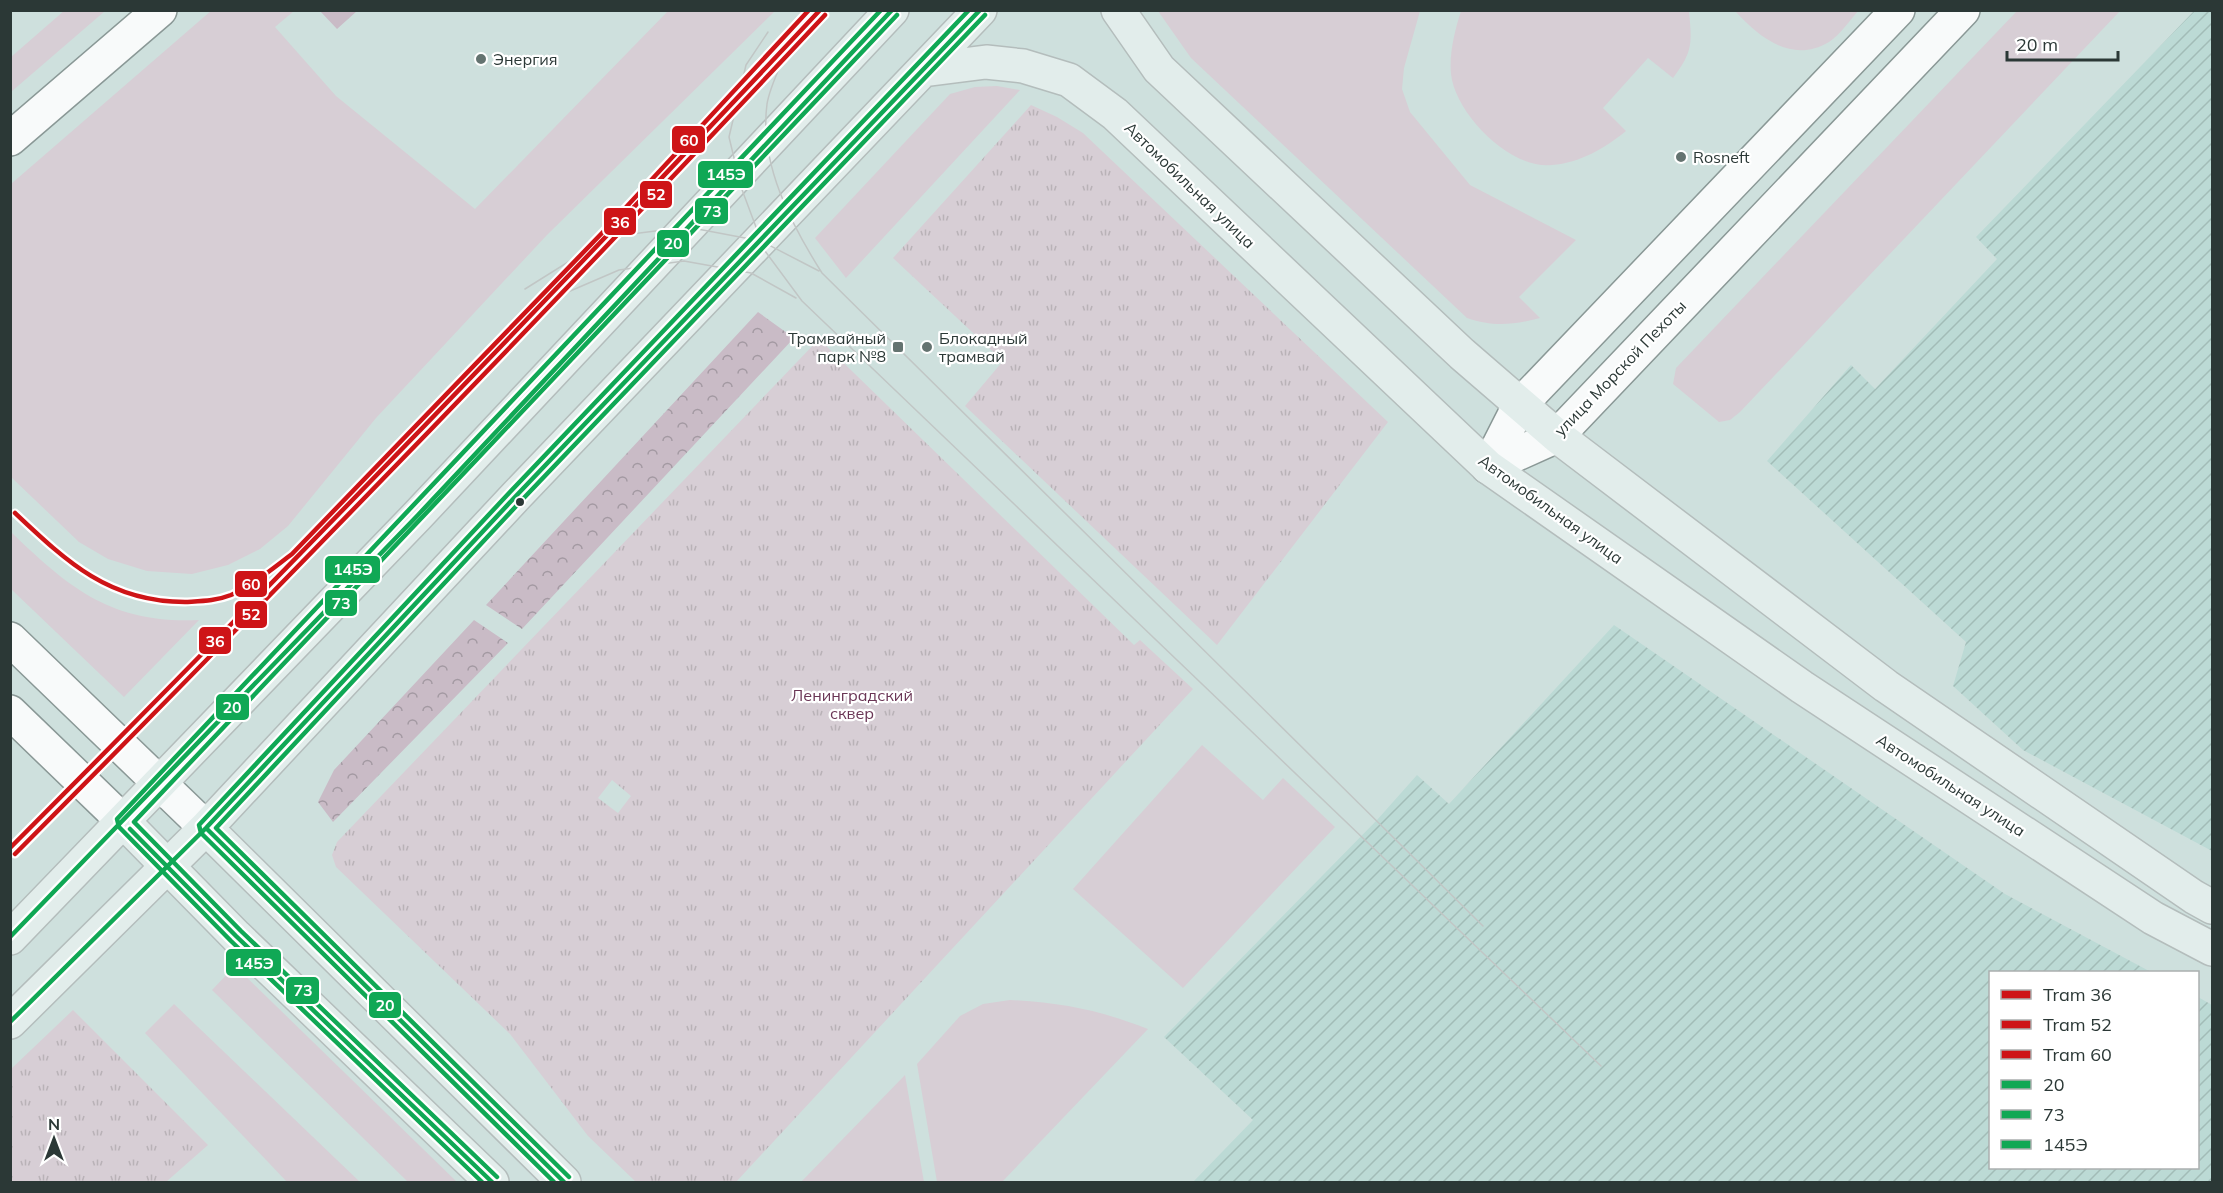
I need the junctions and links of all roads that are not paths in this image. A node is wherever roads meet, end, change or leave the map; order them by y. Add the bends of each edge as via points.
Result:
1 (160, 10) edge
2 (892, 10) edge
3 (980, 10) edge
4 (1118, 10) edge
5 (1898, 10) edge
6 (1963, 10) edge
7 (923, 70) junction
8 (10, 139) edge
9 (1519, 406) junction
10 (1557, 436) junction
11 (1488, 467) junction
12 (10, 639) edge
13 (10, 712) edge
14 (161, 782) junction
15 (124, 822) junction
16 (206, 828) junction
17 (168, 866) junction
18 (2212, 907) edge
19 (10, 938) edge
20 (2212, 950) edge
21 (10, 1022) edge
22 (492, 1182) edge
23 (564, 1182) edge

1 - 8 street
2 - 14 main road
3 - 7 main road
4 - 9 main road via 1159,69
5 - 9 street
6 - 10 street, улица Морской Пехоты
7 - 11 main road, Автомобильная улица via 986,62 1023,66 1069,80 1115,114
7 - 16 main road
9 - 10 main road
9 - 11 street
10 - 11 street, улица Морской Пехоты
10 - 18 main road via 1886,686
11 - 20 main road, Автомобильная улица via 1802,687 2153,918
12 - 14 street
13 - 15 street
14 - 15 main road
14 - 16 street
15 - 17 main road
15 - 19 main road
16 - 17 main road
16 - 23 main road
17 - 21 main road
17 - 22 main road

